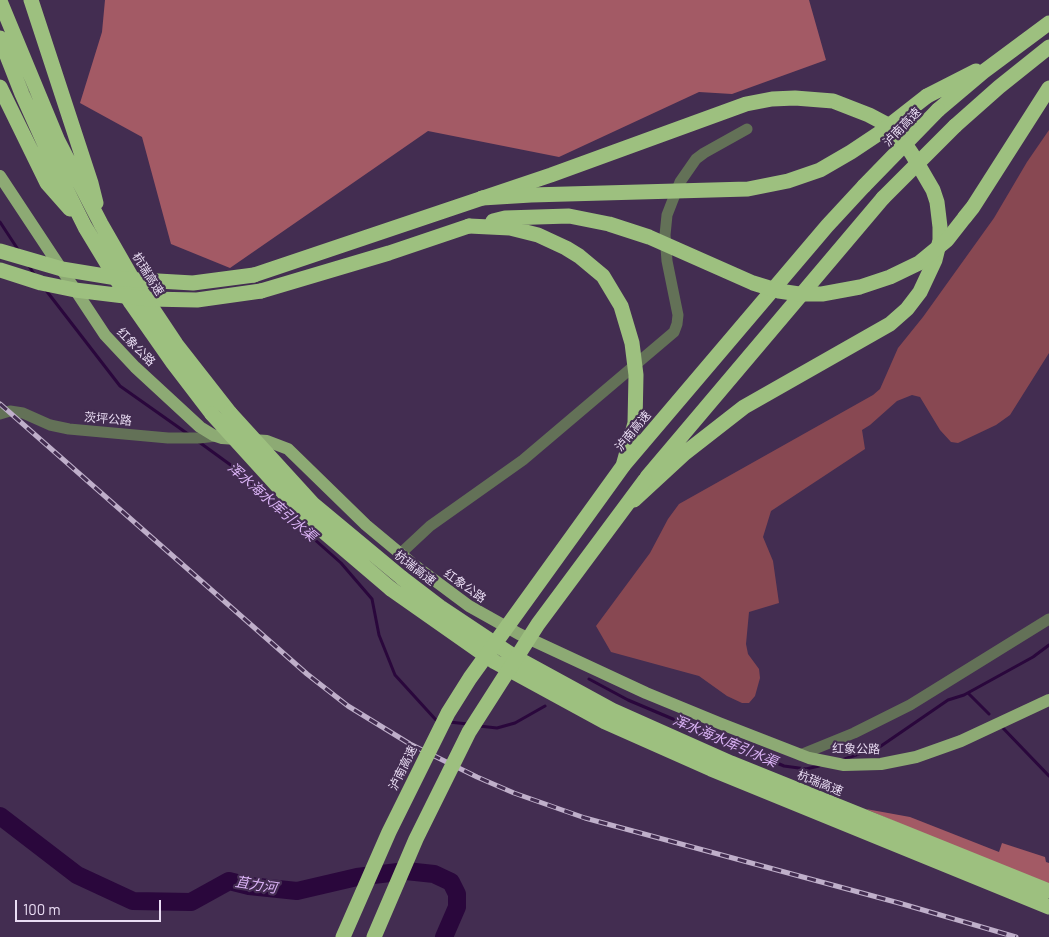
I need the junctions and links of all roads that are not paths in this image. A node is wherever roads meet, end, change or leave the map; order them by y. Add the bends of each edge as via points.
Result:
1 (31, 0) edge
2 (0, 1) edge
3 (1049, 22) edge
4 (0, 38) edge
5 (1049, 47) edge
6 (996, 62) junction
7 (0, 87) edge
8 (1049, 88) edge
9 (747, 129) dead end
10 (0, 176) edge
11 (482, 198) junction
12 (101, 224) junction
13 (469, 226) junction
14 (85, 227) junction
15 (0, 251) edge
16 (0, 270) edge
17 (0, 414) edge
18 (217, 436) junction
19 (623, 466) junction
20 (622, 511) junction
21 (400, 554) junction
22 (396, 583) junction
23 (1049, 619) edge
24 (1049, 700) edge
25 (800, 755) junction
26 (1049, 891) edge
27 (1049, 907) edge
28 (343, 937) edge
29 (374, 937) edge

1 - 12 highway via 91,183
2 - 12 highway, 杭瑞高速 via 58,141
3 - 6 highway, 泸南高速
4 - 14 highway, 杭瑞高速 via 22,94
5 - 20 highway, bridge via 955,126 883,198
6 - 11 highway, bridge via 927,96 881,132 820,170 788,181 748,189
6 - 19 highway, 泸南高速, bridge via 938,110 827,226
7 - 14 highway via 47,183
8 - 13 highway, bridge via 974,207 947,240 919,263 860,287 822,294 779,291 753,283 649,237 569,216 505,218
9 - 21 street via 696,159 680,182 667,215 667,262 678,315 674,332 524,460 430,526
10 - 18 main road, 红象公路 via 104,336 200,427
11 - 15 highway, bridge via 254,275 192,282 132,280 70,270
11 - 20 highway via 746,104 784,98 833,101 886,124 901,138 923,172 937,202 940,240 935,260 920,292 907,309 890,324 744,407 686,453
12 - 22 highway, 杭瑞高速, bridge via 176,344 230,413 313,504
13 - 16 highway, bridge via 261,292 197,300 149,299 74,290
13 - 19 highway, bridge via 510,228 538,235 579,256 609,284 628,324 635,356 635,423
14 - 22 highway, 杭瑞高速, bridge via 131,303 212,414 303,514
17 - 18 street, 茨坪公路 via 23,413 69,429 183,438
18 - 21 main road, 红象公路 via 267,441 288,450
19 - 28 highway, 泸南高速, bridge via 448,713 389,832
20 - 29 highway, bridge via 538,624 469,732 416,839
21 - 25 main road, 红象公路 via 469,606 519,634 646,693
22 - 26 highway, 杭瑞高速 via 447,612 514,657 612,710 730,763
22 - 27 highway, 杭瑞高速 via 495,662 605,722
23 - 25 street via 910,705
24 - 25 main road, 红象公路 via 934,751 898,761 844,765

